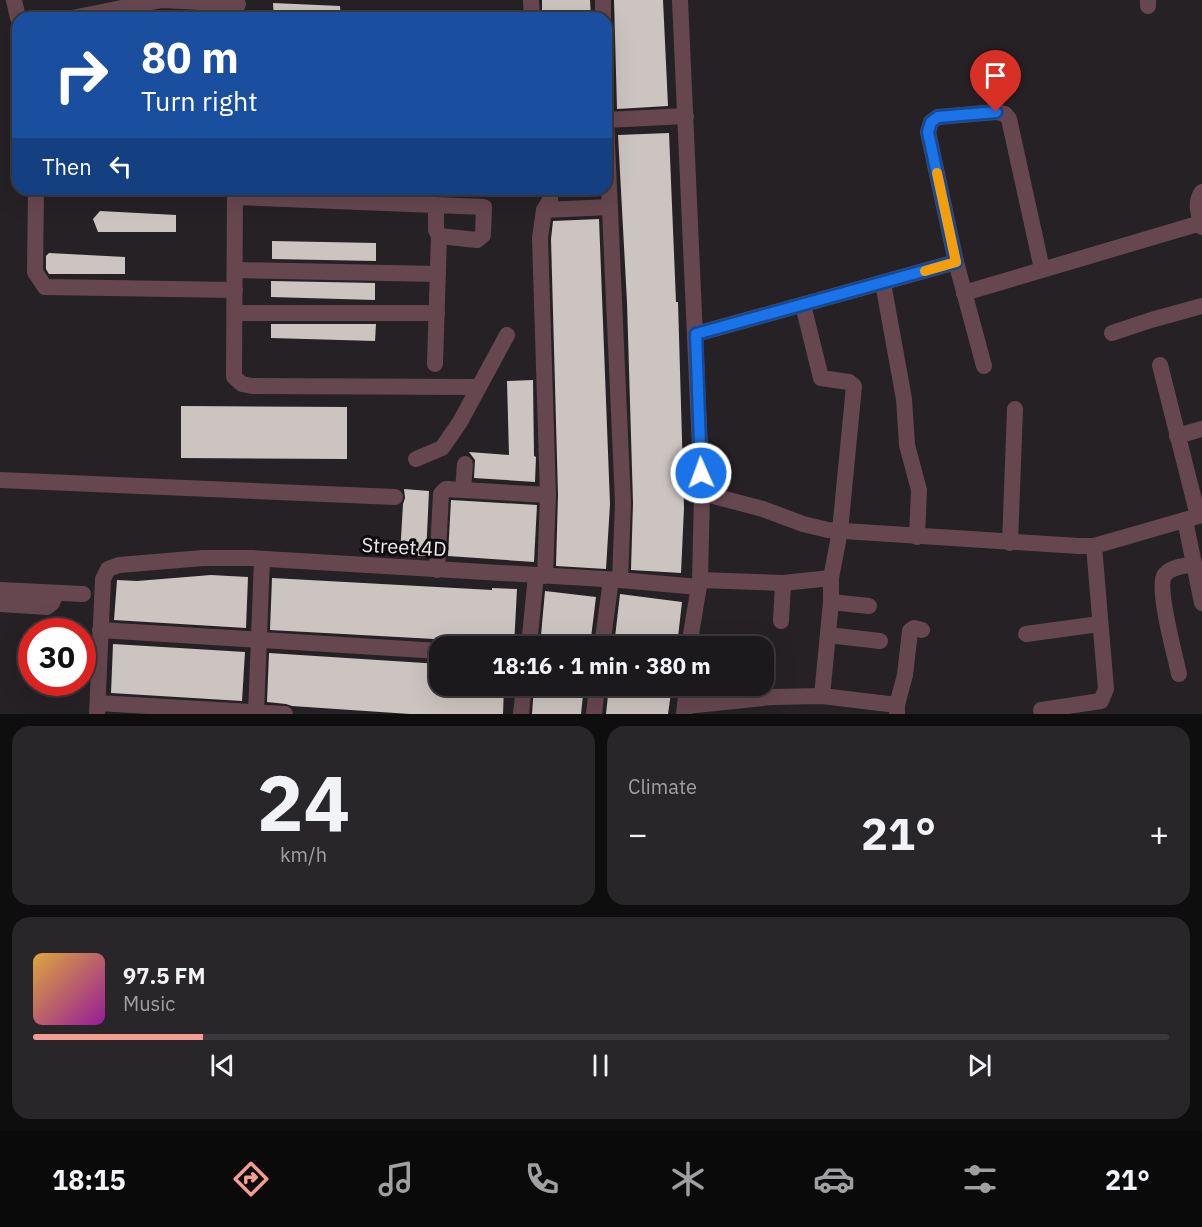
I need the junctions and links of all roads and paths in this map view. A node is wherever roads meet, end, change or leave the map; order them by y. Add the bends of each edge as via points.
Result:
1 (162, 0) edge
2 (680, 0) edge
3 (239, 7) edge
4 (102, 12) edge
5 (686, 116) junction
6 (612, 120) edge
7 (1202, 192) edge
8 (36, 195) edge
9 (235, 195) edge
10 (268, 195) edge
11 (550, 195) edge
12 (609, 195) edge
13 (436, 205) junction
14 (610, 207) junction
15 (544, 210) junction
16 (1201, 225) edge
17 (440, 236) junction
18 (956, 262) junction
19 (1042, 269) junction
20 (235, 270) junction
21 (438, 274) junction
22 (883, 283) junction
23 (235, 290) junction
24 (964, 292) junction
25 (803, 305) junction
26 (1202, 306) edge
27 (234, 313) junction
28 (436, 313) junction
29 (1112, 333) dead end
30 (696, 334) junction
31 (507, 335) dead end
32 (435, 364) dead end
33 (1160, 365) dead end
34 (984, 366) dead end
35 (478, 387) junction
36 (1015, 409) dead end
37 (1202, 429) edge
38 (1177, 436) junction
39 (416, 459) dead end
40 (465, 464) dead end
41 (0, 480) edge
42 (463, 490) junction
43 (702, 493) junction
44 (548, 495) junction
45 (395, 497) dead end
46 (1195, 517) edge
47 (840, 531) junction
48 (917, 537) junction
49 (1010, 543) junction
50 (1094, 546) junction
51 (262, 559) junction
52 (1194, 564) junction
53 (437, 570) junction
54 (541, 575) junction
55 (831, 578) junction
56 (615, 580) junction
57 (699, 584) junction
58 (783, 584) junction
59 (0, 590) edge
60 (56, 593) junction
61 (83, 594) dead end
62 (831, 602) junction
63 (1202, 603) edge
64 (0, 604) edge
65 (869, 606) dead end
66 (781, 621) dead end
67 (1099, 624) junction
68 (100, 630) junction
69 (922, 630) dead end
70 (1026, 634) dead end
71 (828, 635) junction
72 (531, 636) edge
73 (604, 636) edge
74 (691, 636) edge
75 (880, 640) dead end
76 (257, 641) junction
77 (429, 650) edge
78 (1179, 674) dead end
79 (523, 696) edge
80 (596, 696) edge
81 (822, 696) junction
82 (98, 709) edge
83 (685, 710) edge
84 (897, 710) edge
85 (1041, 710) dead end
86 (256, 713) edge
87 (285, 714) edge
88 (521, 714) edge
89 (594, 714) edge

1 - 3 street
1 - 4 street
2 - 5 street
5 - 6 street
5 - 30 street
7 - 16 street via 1197,203
8 - 23 street via 35,272 45,287
9 - 20 street
10 - 13 street
11 - 15 street
12 - 14 street
13 - 17 street via 436,230
13 - 17 street via 484,207 483,235 477,240
14 - 15 street
14 - 56 street via 623,503
15 - 44 street via 540,238
16 - 19 street
17 - 21 street
18 - 19 street via 928,132 931,122 938,117 996,112 1005,114 1009,120
18 - 22 street
18 - 24 street
19 - 24 street
20 - 21 street
20 - 23 street
21 - 28 street
22 - 25 street
22 - 48 street via 904,399 907,445 919,490
23 - 27 street
24 - 34 street
25 - 30 street
25 - 47 street via 821,378 854,386
26 - 29 street
27 - 28 street
27 - 35 street via 234,377 242,384
28 - 32 street
30 - 43 street
31 - 35 street
33 - 38 street
35 - 39 street via 442,448
36 - 49 street
37 - 38 street
38 - 46 street
40 - 42 street
41 - 45 street
42 - 44 street
42 - 53 street via 446,489 441,494
43 - 47 street via 803,524
43 - 57 street
44 - 54 street
46 - 50 street
46 - 52 street
47 - 48 street
47 - 55 street
48 - 49 street
49 - 50 street
50 - 67 street
51 - 53 street, Street 4D
51 - 68 street, Street 4D via 203,558 108,569 103,579
51 - 76 street
52 - 63 street
52 - 78 street via 1169,570 1163,578 1162,594
53 - 54 street, Street 4D
54 - 56 street, Street 4D
54 - 72 street
55 - 58 street, Street 4D
55 - 62 street
56 - 57 street, Street 4D
56 - 73 street
57 - 58 street, Street 4D
57 - 74 street
58 - 66 street
59 - 60 street
60 - 61 street
60 - 64 street via 47,607
62 - 65 street
62 - 71 street
67 - 70 street
67 - 85 street via 1106,689 1101,701
68 - 76 street
68 - 82 street
69 - 84 street via 910,631 906,675
71 - 75 street
71 - 81 street
76 - 77 street
76 - 86 street
79 - 88 street
80 - 89 street
81 - 83 street via 772,697
81 - 84 street
82 - 86 street
86 - 87 street

